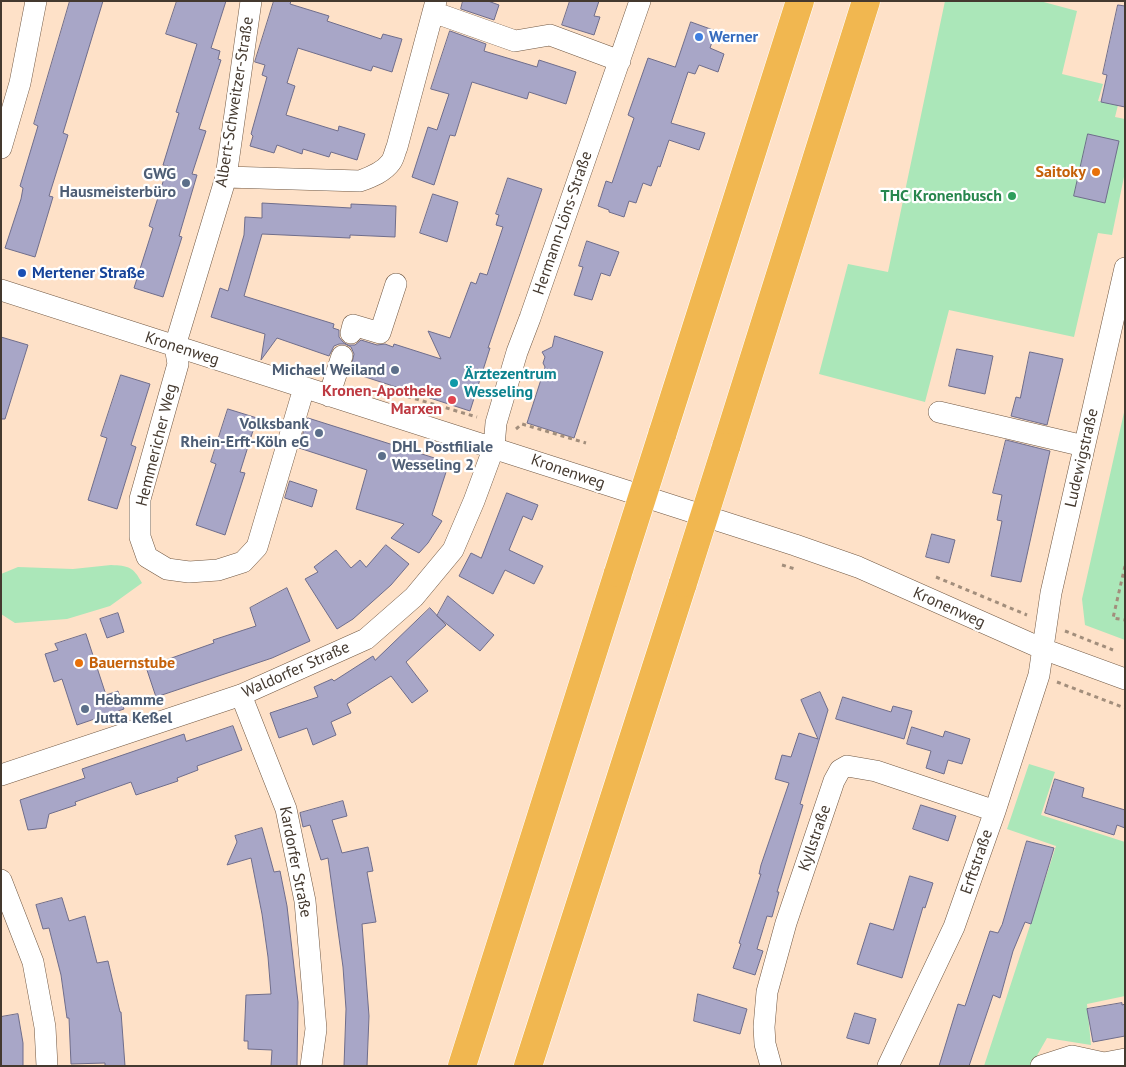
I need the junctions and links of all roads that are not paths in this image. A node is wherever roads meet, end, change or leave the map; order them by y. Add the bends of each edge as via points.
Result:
1 (36, 1) edge
2 (251, 1) edge
3 (640, 1) edge
4 (800, 1) edge
5 (866, 1) edge
6 (434, 7) edge
7 (620, 61) junction
8 (1, 148) edge
9 (226, 177) junction
10 (1125, 268) edge
11 (396, 284) dead end
12 (1, 290) edge
13 (351, 333) dead end
14 (175, 346) junction
15 (342, 356) dead end
16 (304, 388) junction
17 (329, 396) junction
18 (939, 412) dead end
19 (1084, 446) junction
20 (494, 447) junction
21 (1043, 649) junction
22 (1125, 679) edge
23 (241, 695) junction
24 (1, 776) edge
25 (995, 811) junction
26 (1, 880) edge
27 (1125, 1059) edge
28 (47, 1066) edge
29 (312, 1066) edge
30 (462, 1066) edge
31 (528, 1066) edge
32 (771, 1066) edge
33 (888, 1066) edge
34 (1041, 1066) edge

1 - 8 street via 20,83
2 - 9 street, Albert-Schweitzer-Straße
3 - 7 street, Hermann-Löns-Straße
4 - 30 highway, bridge
5 - 31 highway, bridge
6 - 7 street via 515,41 550,35
6 - 9 street via 397,147 392,162 380,172 360,181
7 - 20 street, Hermann-Löns-Straße via 517,352 496,423
9 - 14 street, Albert-Schweitzer-Straße
10 - 19 street, Ludewigstraße
11 - 13 street via 380,333 353,325
12 - 14 street, Kronenweg
14 - 16 street, Kronenweg
14 - 16 street, Hemmericher Weg via 178,364 140,499 140,537 147,557 167,568 190,572 218,570 243,562 257,547
15 - 17 street
16 - 17 street, Kronenweg
17 - 20 street, Kronenweg
18 - 19 street
19 - 21 street, Ludewigstraße via 1051,593
20 - 21 street, Kronenweg via 840,561
20 - 23 street, Waldorfer Straße via 453,550 414,598 366,639
21 - 22 street, Kronenweg
21 - 25 street, Erftstraße via 1038,675
23 - 24 street, Waldorfer Straße
23 - 29 street, Kardorfer Straße via 286,809 305,901 316,1030
25 - 32 street, Kyllstraße via 876,771 847,766 840,770 786,923 767,992 764,1027
25 - 33 street, Erftstraße via 954,927
26 - 28 street via 33,962 45,1027
27 - 34 street via 1104,1063 1072,1056

